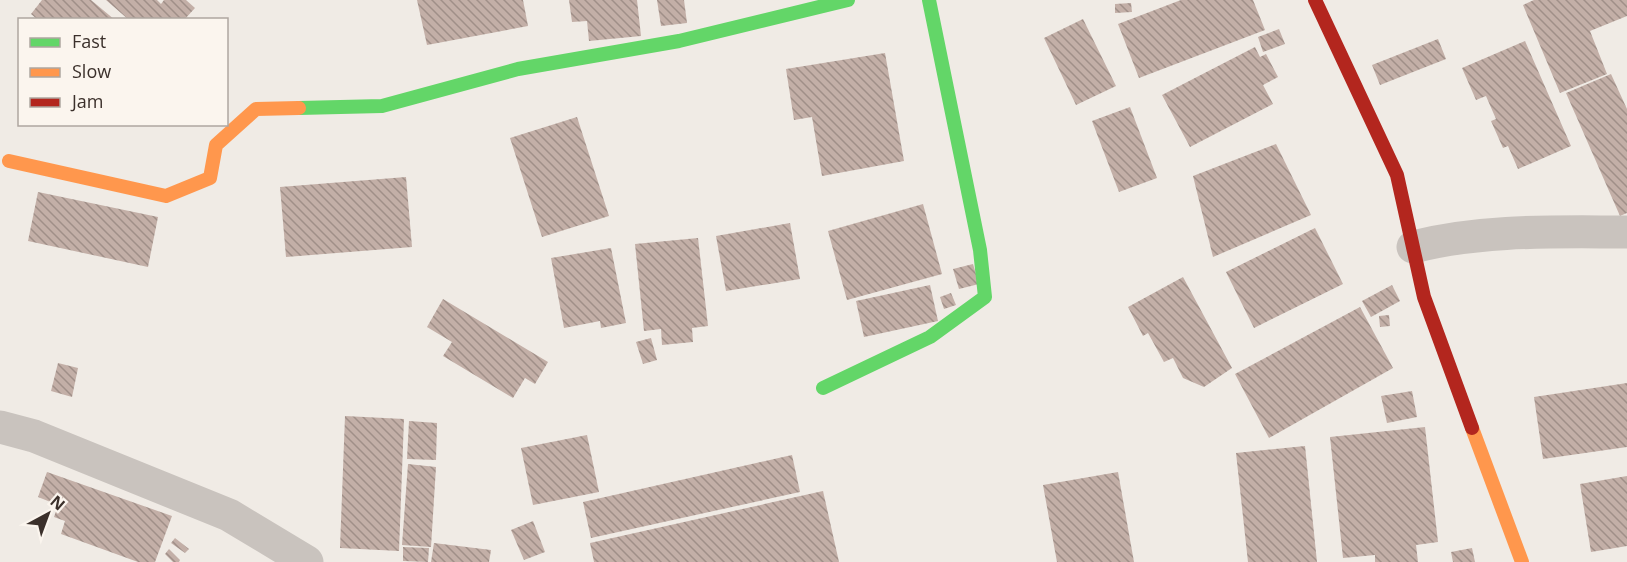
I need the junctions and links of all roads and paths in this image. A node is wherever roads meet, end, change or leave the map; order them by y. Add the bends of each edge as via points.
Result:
1 (848, 0) edge
2 (929, 0) edge
3 (1315, 0) edge
4 (9, 161) dead end
5 (1627, 232) edge
6 (1413, 247) junction
7 (823, 388) dead end
8 (0, 427) edge
9 (307, 562) edge
10 (1522, 562) edge

1 - 4 street via 679,41 518,69 382,106 256,109 216,145 210,178 166,196
2 - 7 street via 980,249 985,297 930,337
3 - 6 street via 1397,175
5 - 6 street via 1512,232
6 - 10 street via 1424,297
8 - 9 street via 34,436 229,515

